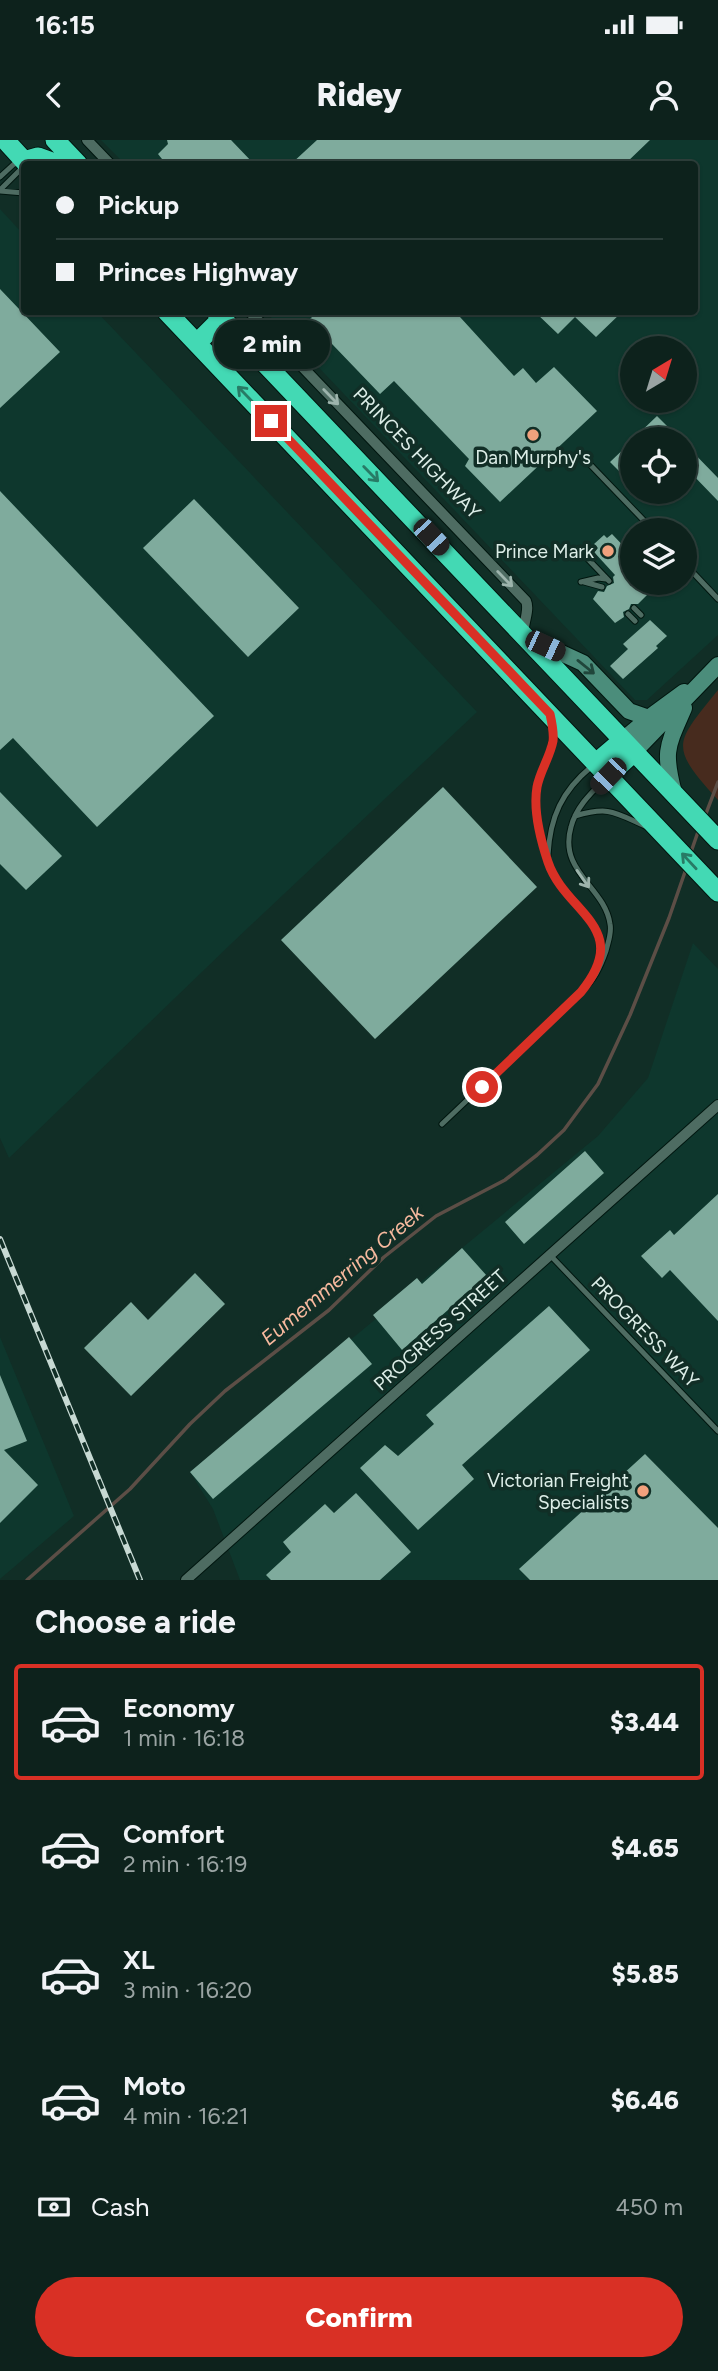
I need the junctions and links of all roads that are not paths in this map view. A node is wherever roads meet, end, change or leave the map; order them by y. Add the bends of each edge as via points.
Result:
1 (5, 140) edge
2 (30, 140) edge
3 (55, 140) edge
4 (87, 140) edge
5 (24, 161) edge
6 (27, 161) edge
7 (30, 161) edge
8 (49, 161) edge
9 (75, 161) edge
10 (107, 161) edge
11 (21, 163) edge
12 (21, 172) edge
13 (0, 177) edge
14 (0, 191) edge
15 (21, 193) edge
16 (170, 315) edge
17 (221, 315) edge
18 (223, 315) edge
19 (253, 315) edge
20 (197, 343) junction
21 (580, 454) dead end
22 (641, 518) edge
23 (586, 557) dead end
24 (697, 577) edge
25 (602, 587) dead end
26 (718, 599) edge
27 (634, 608) dead end
28 (628, 614) dead end
29 (641, 615) dead end
30 (635, 621) dead end
31 (524, 636) junction
32 (718, 665) edge
33 (693, 690) junction
34 (550, 714) junction
35 (649, 718) junction
36 (629, 746) junction
37 (602, 769) junction
38 (680, 800) junction
39 (575, 816) junction
40 (667, 838) junction
41 (718, 841) edge
42 (548, 861) junction
43 (713, 887) edge
44 (581, 992) junction
45 (718, 1105) edge
46 (442, 1124) dead end
47 (550, 1255) junction
48 (718, 1431) edge
49 (186, 1580) edge

1 - 5 highway
2 - 6 highway
3 - 9 highway
4 - 10 street
7 - 8 highway via 38,157
11 - 13 lane
12 - 14 lane
14 - 15 lane
16 - 20 highway
17 - 20 highway
18 -> 31 highway
19 -> 31 street, PRINCES HIGHWAY via 527,603
34 -> 20 highway
21 - 22 lane
23 - 25 lane via 609,581 581,582
24 - 26 lane
27 - 29 lane
28 - 30 lane
31 -> 35 main road via 579,661 629,711
31 - 36 highway
32 - 33 main road
33 - 35 main road
33 - 36 main road
33 - 38 main road via 667,749 668,769
34 - 37 highway
34 - 42 lane via 553,740 536,796
35 - 36 main road
36 - 37 highway
36 - 38 highway
37 - 39 lane
37 - 40 highway
37 - 42 lane via 574,782 558,805
38 - 41 highway
39 - 40 lane via 608,810
39 -> 44 lane via 569,834 570,856 604,908 611,929 597,974
43 -> 40 highway
42 - 44 lane via 598,934 597,964
44 - 46 lane
45 - 47 street, PROGRESS STREET
47 - 48 lane, PROGRESS WAY
47 - 49 street, PROGRESS STREET

